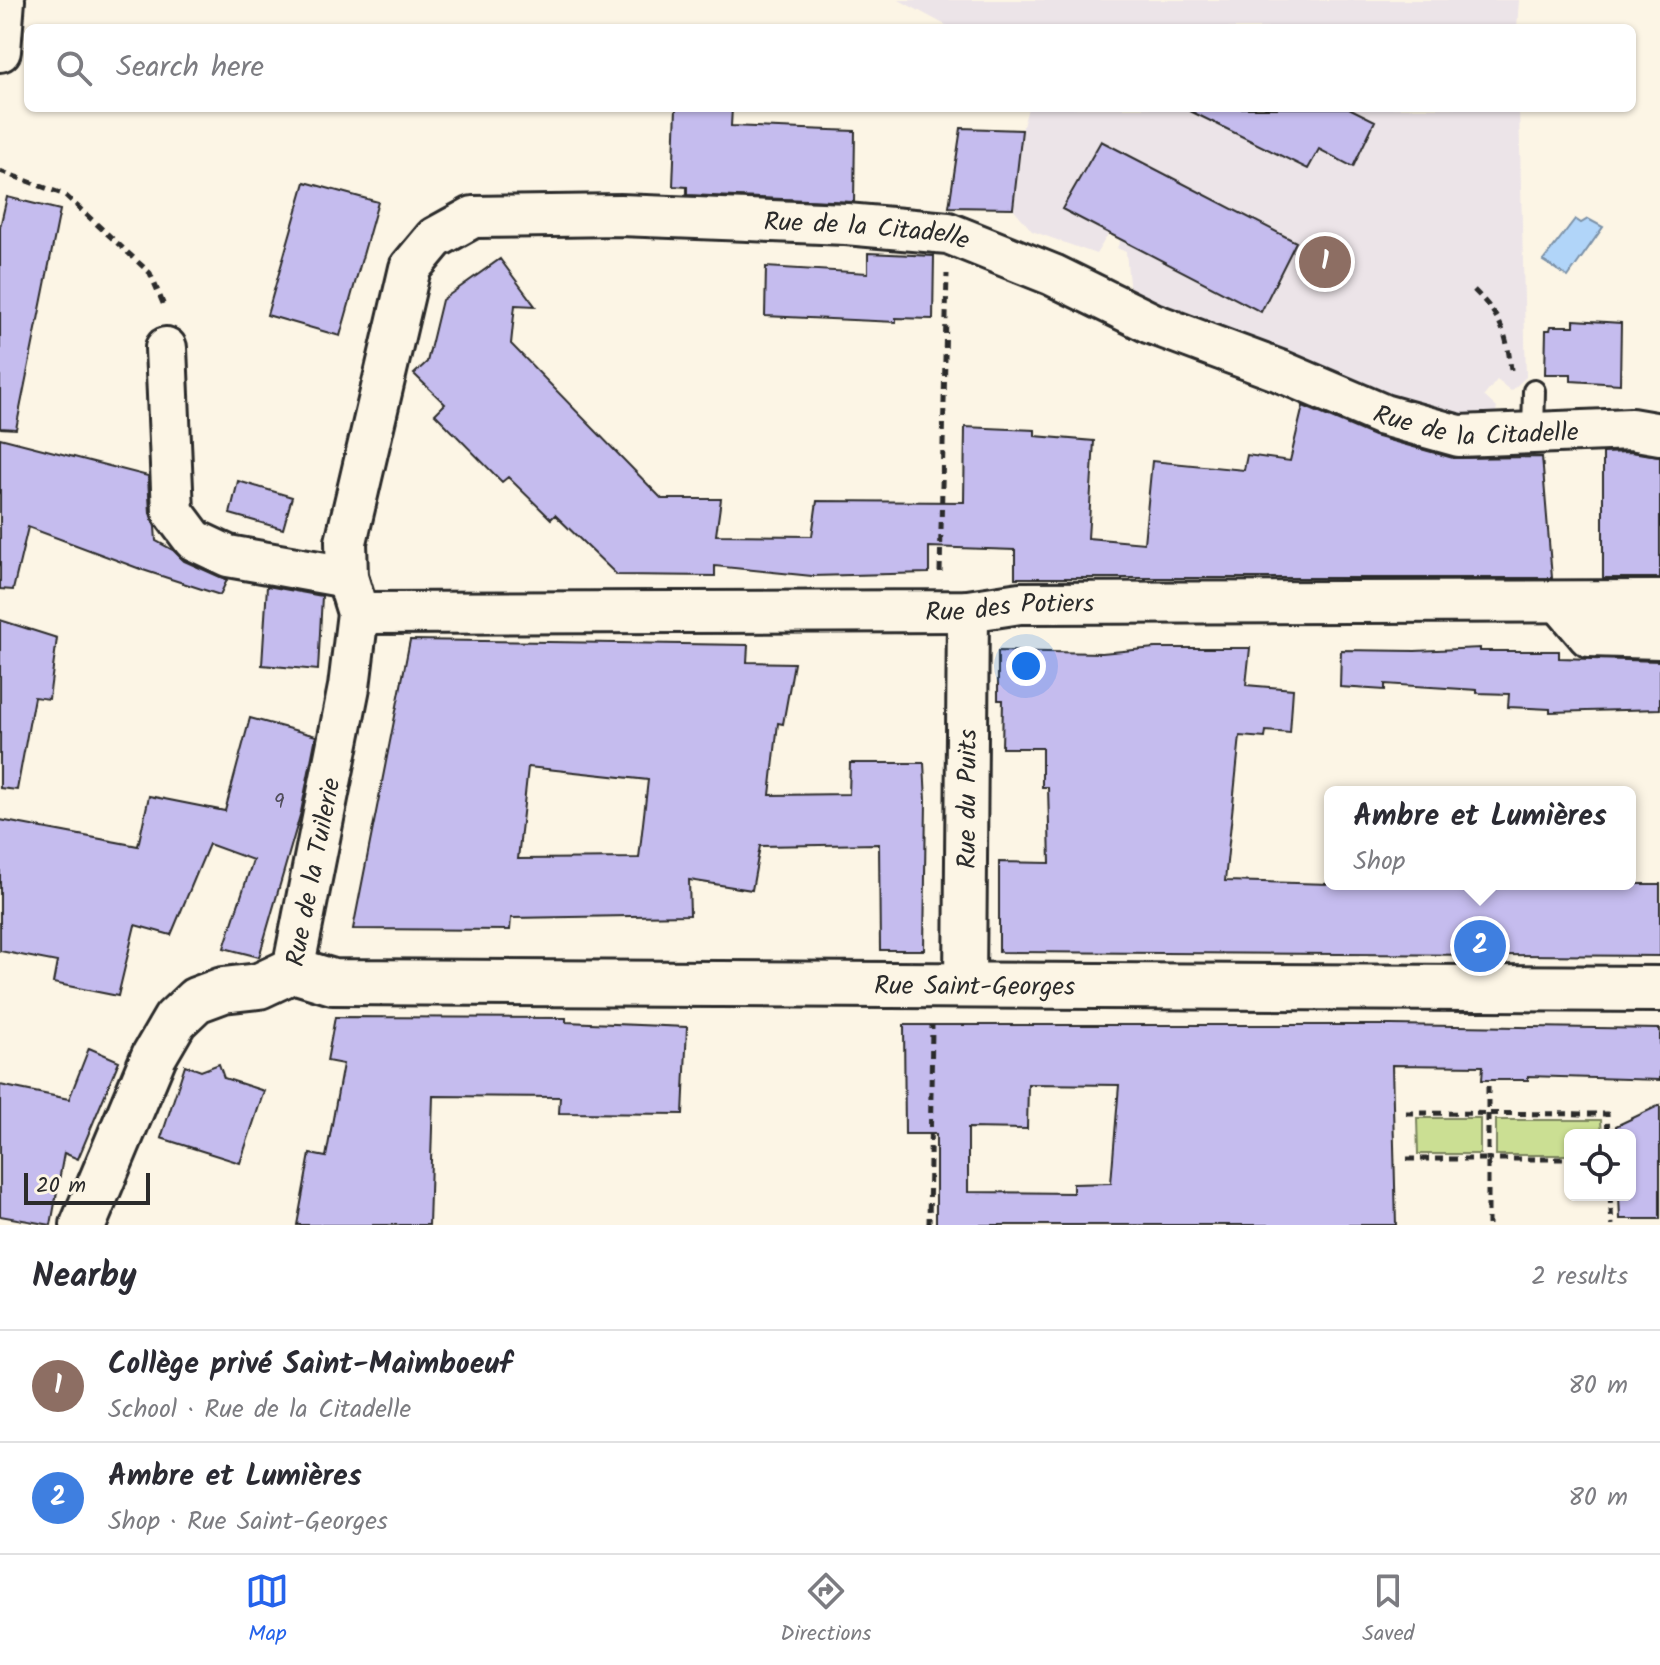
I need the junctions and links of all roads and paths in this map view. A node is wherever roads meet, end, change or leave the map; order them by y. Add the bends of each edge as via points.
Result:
1 (4, 0) edge
2 (0, 51) edge
3 (0, 171) edge
4 (948, 233) junction
5 (1474, 290) dead end
6 (166, 348) joint
7 (1511, 373) dead end
8 (1534, 391) dead end
9 (1533, 432) junction
10 (1660, 434) edge
11 (352, 595) junction
12 (1660, 601) edge
13 (1560, 602) junction
14 (954, 612) junction
15 (1660, 638) edge
16 (293, 970) junction
17 (949, 985) junction
18 (1660, 989) edge
19 (1488, 1086) dead end
20 (1406, 1113) dead end
21 (1488, 1114) junction
22 (1608, 1129) edge
23 (1407, 1159) dead end
24 (1488, 1159) junction
25 (1564, 1159) edge
26 (1610, 1201) edge
27 (83, 1225) edge
28 (929, 1225) edge
29 (1488, 1225) edge
30 (1612, 1225) edge

1 - 2 street
3 - 6 path via 65,195 150,273 165,308
4 - 9 street, Rue de la Citadelle via 1053,275 1151,323 1383,415 1459,436
4 - 11 street, Rue de la Citadelle via 620,215 473,217 435,238 410,268 346,542
4 - 14 path
5 - 7 path via 1494,310 1508,339
6 - 11 street, Rue des Potiers via 173,512 194,540
8 - 9 lane
9 - 10 street, Rue de la Citadelle via 1631,429
11 - 14 street, Rue des Potiers
11 - 16 street, Rue de la Tuilerie via 349,687
12 - 13 street, Rue des Potiers
13 - 14 street, Rue des Potiers via 1020,603
13 - 15 street via 1589,636
14 - 17 street, Rue du Puits
16 - 17 street, Rue Saint-Georges via 333,982
16 - 27 street, Rue de la Tuilerie via 259,986 196,1000 175,1020 154,1056
17 - 18 street, Rue Saint-Georges
17 - 28 path
19 - 21 path
20 - 21 path
21 - 22 path via 1607,1114
21 - 24 path
23 - 24 path
24 - 25 path
24 - 29 path
26 - 30 path

